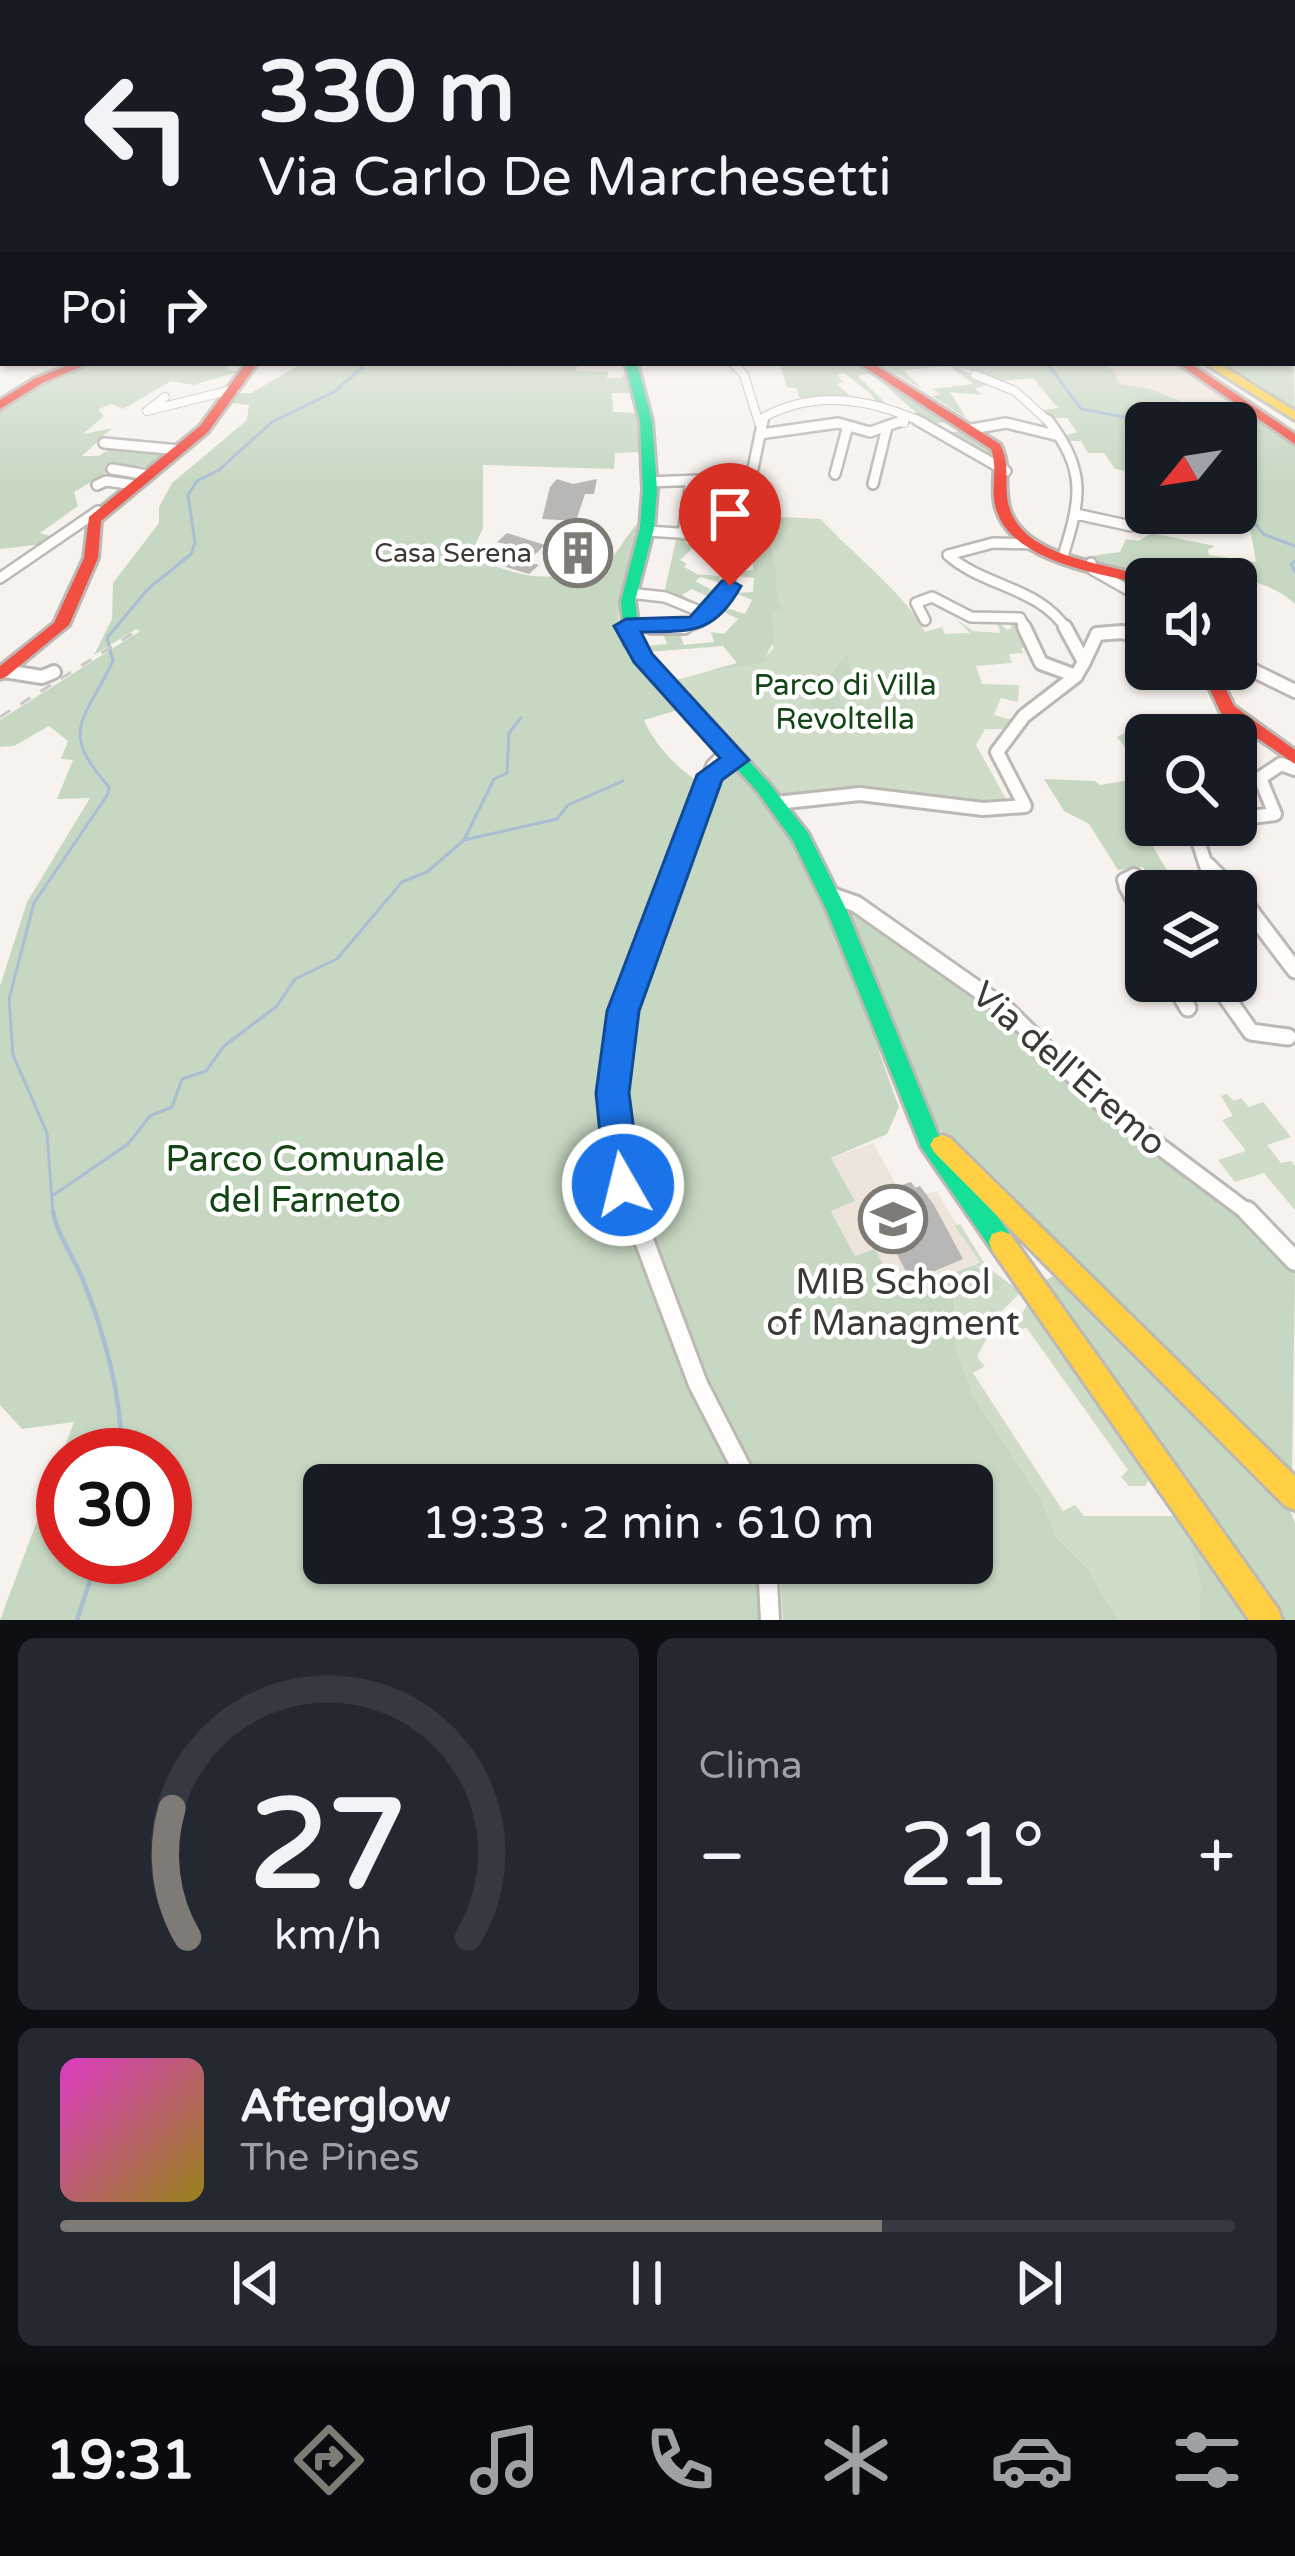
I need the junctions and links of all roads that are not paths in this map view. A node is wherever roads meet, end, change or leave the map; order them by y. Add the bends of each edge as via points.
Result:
1 (76, 366) edge
2 (250, 366) edge
3 (635, 366) edge
4 (736, 366) edge
5 (869, 366) edge
6 (1187, 366) edge
7 (1215, 366) edge
8 (975, 375) dead end
9 (235, 389) junction
10 (165, 397) dead end
11 (0, 405) edge
12 (904, 416) junction
13 (1295, 416) edge
14 (760, 428) junction
15 (973, 429) junction
16 (847, 430) junction
17 (886, 431) junction
18 (1059, 436) junction
19 (1295, 440) edge
20 (104, 443) dead end
21 (179, 450) junction
22 (112, 470) dead end
23 (1006, 471) junction
24 (835, 474) dead end
25 (732, 480) junction
26 (692, 481) junction
27 (648, 482) junction
28 (873, 484) dead end
29 (98, 485) dead end
30 (135, 485) junction
31 (1076, 514) junction
32 (1125, 525) edge
33 (646, 531) junction
34 (682, 533) junction
35 (1033, 544) junction
36 (731, 550) junction
37 (1063, 556) junction
38 (1091, 563) junction
39 (1125, 574) edge
40 (0, 578) edge
41 (1125, 588) edge
42 (629, 593) junction
43 (709, 615) junction
44 (925, 620) dead end
45 (626, 626) junction
46 (1125, 633) edge
47 (1084, 662) junction
48 (2, 672) edge
49 (55, 672) dead end
50 (1257, 672) edge
51 (1076, 676) junction
52 (1215, 690) edge
53 (1295, 691) edge
54 (732, 755) junction
55 (1295, 758) edge
56 (1295, 769) edge
57 (776, 803) junction
58 (1257, 816) edge
59 (1197, 846) edge
60 (1207, 863) junction
61 (1208, 870) edge
62 (1214, 870) edge
63 (830, 895) junction
64 (1257, 919) edge
65 (1295, 970) edge
66 (1185, 1002) edge
67 (1230, 1002) edge
68 (1189, 1008) dead end
69 (1288, 1037) dead end
70 (918, 1119) junction
71 (990, 1232) junction
72 (1295, 1261) edge
73 (1062, 1265) junction
74 (1031, 1288) junction
75 (739, 1464) edge
76 (1295, 1496) edge
77 (768, 1584) edge
78 (770, 1620) edge
79 (1267, 1620) edge

1 - 11 main road
2 - 9 main road
3 - 27 main road
4 - 14 street
5 - 15 main road
6 - 19 main road
7 - 13 main road
8 - 18 street via 1021,396
9 - 10 street via 147,411
9 - 21 main road
12 - 14 street via 818,399 779,407
12 - 17 street via 904,424
12 - 23 street
14 - 16 street via 838,423
14 - 25 street via 753,476
15 - 18 street via 1006,423
15 - 23 main road via 1001,453
16 - 17 street
16 - 24 street
17 - 28 street
18 - 31 street via 1075,478
20 - 21 street
21 - 30 main road
22 - 30 street
23 - 35 main road via 1004,517
25 - 26 street
25 - 36 street
26 - 27 street
26 - 34 street
27 - 33 main road
29 - 30 street
30 - 40 street
30 - 48 main road via 90,528 91,559 61,625
31 - 32 street
31 - 37 street
33 - 34 street
33 - 42 main road
34 - 36 street via 716,537
35 - 37 main road
35 - 47 street via 992,543 948,555 1049,608
36 - 43 street via 730,586
37 - 38 main road
38 - 39 main road
38 - 41 street
42 - 43 street
42 - 45 main road
43 - 45 street via 691,626
44 - 51 street via 916,603 932,596 970,617 1020,618 1041,663
45 - 54 main road via 642,657
46 - 47 street via 1097,634
47 - 51 street
48 - 49 street
50 - 53 street
51 - 57 street via 1024,716 997,752 1025,806 866,794
52 - 55 main road via 1227,709
54 - 57 main road
54 - 75 street via 710,775 623,1011 613,1093 630,1204 698,1384
56 - 58 street via 1281,764 1260,778 1275,814
57 - 63 main road
59 - 60 street
60 - 61 street
60 - 62 street
63 - 70 main road
63 - 72 street, Via dell'Eremo via 856,904 1007,1010 1099,1101 1246,1210
64 - 65 street
66 - 68 street
67 - 69 street via 1251,1032
70 - 71 main road
70 - 73 main road
71 - 73 main road
71 - 74 main road
73 - 74 main road via 1035,1265
73 - 76 main road
74 - 79 main road
77 - 78 street

